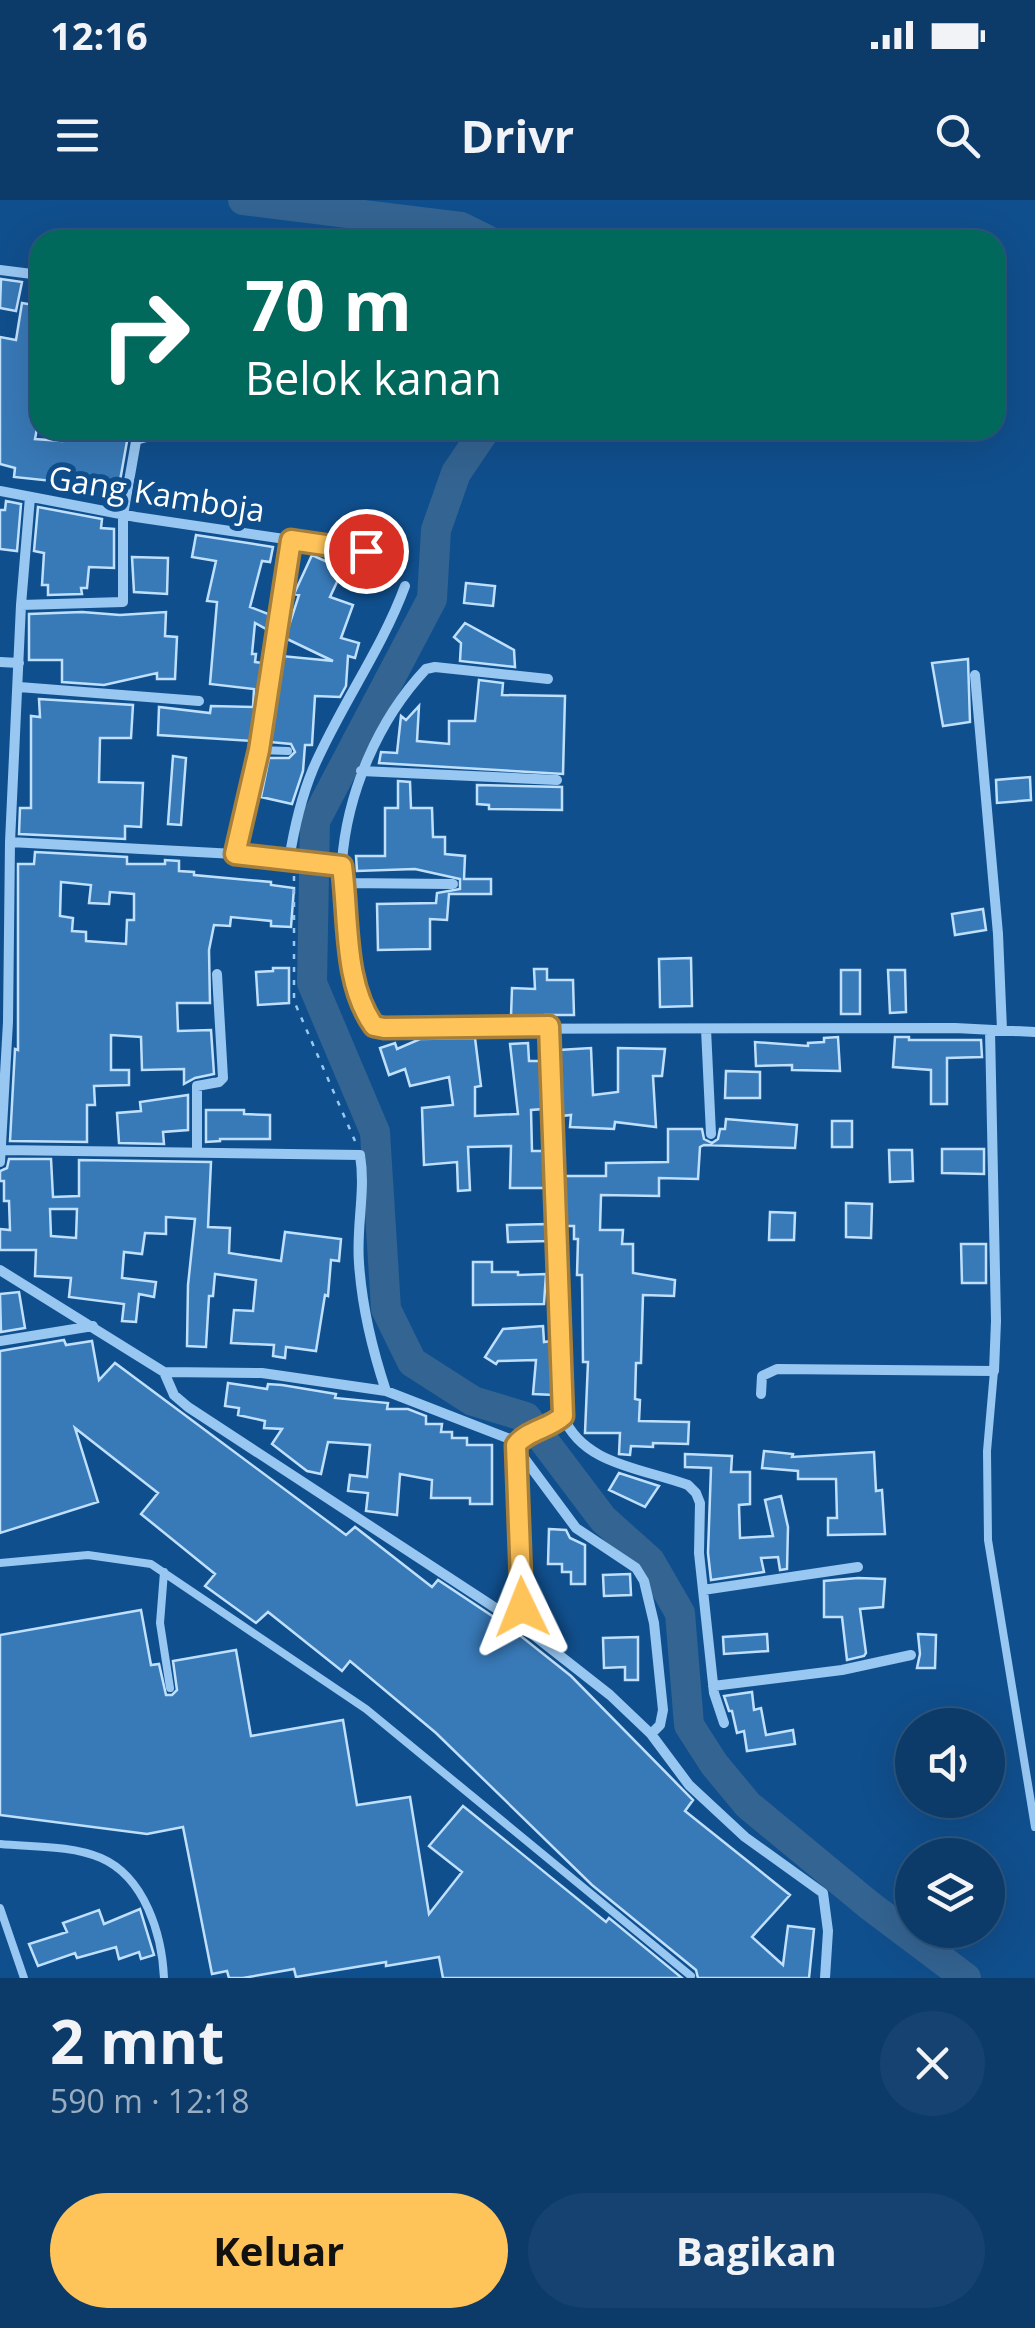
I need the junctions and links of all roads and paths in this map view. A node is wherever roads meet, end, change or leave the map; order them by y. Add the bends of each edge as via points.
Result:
1 (0, 270) edge
2 (30, 274) edge
3 (136, 440) edge
4 (0, 491) edge
5 (30, 497) junction
6 (122, 514) junction
7 (291, 540) junction
8 (366, 551) dead end
9 (404, 586) dead end
10 (21, 605) junction
11 (0, 662) edge
12 (19, 663) junction
13 (975, 675) dead end
14 (548, 679) dead end
15 (18, 687) junction
16 (199, 702) dead end
17 (259, 750) junction
18 (288, 751) dead end
19 (361, 771) junction
20 (557, 780) dead end
21 (10, 842) junction
22 (235, 854) junction
23 (294, 860) junction
24 (338, 866) junction
25 (344, 883) junction
26 (453, 884) dead end
27 (5, 920) edge
28 (217, 974) dead end
29 (549, 1026) junction
30 (706, 1028) junction
31 (996, 1030) junction
32 (1035, 1032) edge
33 (711, 1134) dead end
34 (197, 1152) junction
35 (360, 1155) junction
36 (1, 1156) edge
37 (0, 1270) edge
38 (93, 1326) junction
39 (0, 1342) edge
40 (994, 1371) junction
41 (164, 1372) junction
42 (386, 1391) junction
43 (761, 1394) dead end
44 (559, 1420) junction
45 (520, 1441) junction
46 (0, 1564) edge
47 (858, 1566) dead end
48 (164, 1572) junction
49 (703, 1590) junction
50 (518, 1622) junction
51 (911, 1655) dead end
52 (713, 1686) junction
53 (170, 1688) dead end
54 (724, 1723) dead end
55 (651, 1734) junction
56 (1035, 1828) edge
57 (0, 1844) edge
58 (0, 1908) edge
59 (692, 1976) edge
60 (24, 1978) edge
61 (164, 1978) edge
62 (825, 1978) edge

1 - 2 street
3 - 6 street
4 - 5 street, Gang Kamboja
5 - 6 street, Gang Kamboja
5 - 10 street
6 - 7 street, Gang Kamboja
6 - 10 street via 122,604
7 - 8 street, Gang Kamboja
7 - 17 street
9 - 23 street via 391,624 314,767 294,828
10 - 12 street
11 - 12 street
12 - 15 street
13 - 31 street via 998,934
14 - 19 street via 426,668
15 - 16 street
15 - 21 street
17 - 18 lane
17 - 22 street
19 - 20 street
19 - 24 street
21 - 22 street
21 - 27 street
22 - 23 street
23 - 24 street
23 - 35 path via 294,1001
24 - 25 street
25 - 26 street
25 - 29 street via 360,1001 374,1026
27 - 36 street
28 - 34 street via 223,1078 197,1086
29 - 30 street
29 - 44 street
30 - 31 street
30 - 33 street
31 - 32 street
31 - 40 street
34 - 35 street
34 - 36 street
35 - 42 street via 366,1330
37 - 38 street
38 - 39 street
38 - 41 street
40 - 43 street via 776,1368 762,1376
40 - 56 lane via 988,1540
41 - 42 street via 262,1372
41 - 50 street via 188,1407
42 - 45 street
44 - 45 street
44 - 49 street via 586,1450 694,1489
45 - 50 street
45 - 55 street via 576,1528 644,1580 663,1710
46 - 48 lane via 88,1555
47 - 49 street
48 - 53 lane via 160,1623
48 - 59 lane via 366,1710
49 - 52 street
50 - 55 street
51 - 52 street
52 - 54 street
55 - 62 street via 689,1785 745,1837 823,1893
57 - 61 lane via 78,1852 113,1866 148,1904
58 - 60 lane

